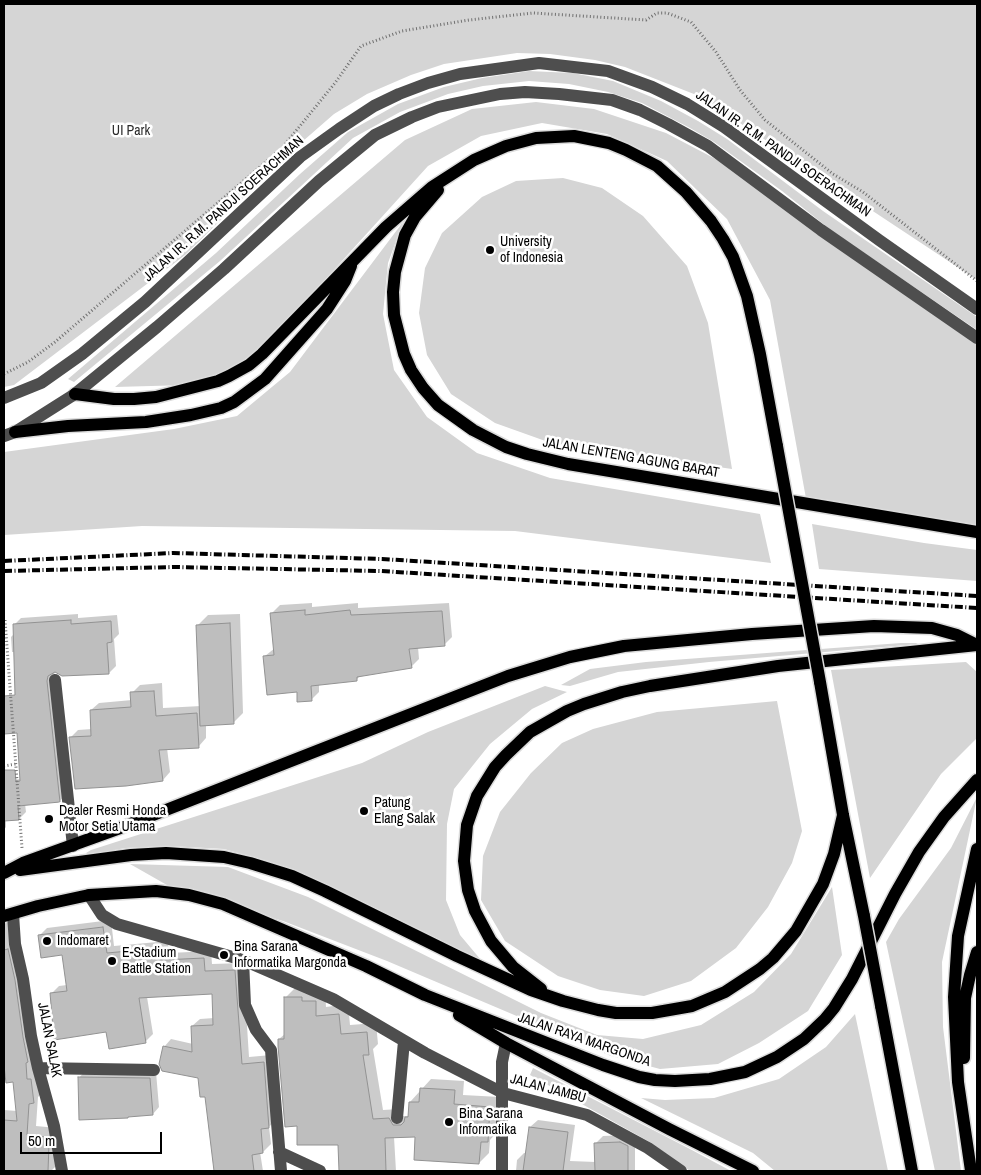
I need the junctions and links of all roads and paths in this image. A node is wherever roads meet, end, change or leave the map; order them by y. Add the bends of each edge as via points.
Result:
1 (459, 169) junction
2 (352, 264) junction
3 (977, 309) edge
4 (977, 338) edge
5 (75, 394) junction
6 (4, 398) edge
7 (10, 434) edge
8 (977, 532) edge
9 (5, 620) edge
10 (977, 645) edge
11 (55, 680) dead end
12 (16, 764) junction
13 (4, 766) edge
14 (977, 780) edge
15 (844, 815) junction
16 (73, 846) junction
17 (977, 849) edge
18 (23, 863) junction
19 (4, 873) edge
20 (89, 895) junction
21 (8, 915) edge
22 (977, 952) edge
23 (243, 960) junction
24 (425, 995) junction
25 (563, 1001) junction
26 (404, 1041) junction
27 (506, 1043) junction
28 (38, 1068) junction
29 (154, 1070) dead end
30 (502, 1093) junction
31 (397, 1118) dead end
32 (965, 1137) junction
33 (280, 1152) junction
34 (62, 1171) edge
35 (281, 1171) edge
36 (320, 1171) edge
37 (502, 1171) edge
38 (681, 1171) edge
39 (753, 1171) edge
40 (912, 1171) edge
41 (971, 1171) edge

1 - 2 main road via 401,213
1 - 8 main road, JALAN LENTENG AGUNG BARAT via 415,217 405,235 398,255 393,292 398,334 411,370 423,388 452,417 490,440 546,459
1 - 15 main road, bridge via 488,153 521,141 574,136 609,143 657,166 670,177 711,221 733,257 753,318
2 - 5 main road via 328,284 262,354 229,376 156,397 114,399
2 - 7 main road via 346,281 327,309 265,379 234,402 221,408 146,422 68,426
3 - 6 street, JALAN IR. R.M. PANDJI SOERACHMAN via 724,127 687,104 608,71 539,63 460,74 428,83 374,106 300,158 145,302 82,354 41,383
4 - 5 street via 821,230 708,146 668,124 612,100 525,92 438,107 376,135 319,181 157,327
5 - 7 street
9 - 12 path
10 - 16 main road via 932,628 874,626 624,646 570,657 508,676
10 - 25 main road via 778,666 640,688 567,711 520,740 486,779 474,803 467,825 465,875 475,911 491,941 528,980
11 - 16 street
12 - 13 path
12 - 18 path
14 - 24 main road, JALAN RAYA MARGONDA via 919,852 834,1008 799,1043 753,1069 693,1081 639,1077
15 - 25 main road via 834,854 806,917 773,958 742,982 692,1006 652,1013 616,1013
15 - 40 main road, bridge
16 - 18 main road
17 - 32 main road via 958,936 954,988 958,1082
18 - 19 main road
19 - 25 main road via 116,857 158,854 224,857 292,876 504,979
20 - 21 main road, JALAN RAYA MARGONDA
20 - 23 street via 102,915 117,924
20 - 24 main road, JALAN RAYA MARGONDA via 156,891 224,904
21 - 28 street, JALAN SALAK
22 - 32 main road via 965,998
23 - 26 street, JALAN JAMBU via 333,999
23 - 33 street via 245,1005 256,1030 271,1050
24 - 27 main road
26 - 30 street, JALAN JAMBU
26 - 31 street
27 - 30 street
27 - 39 main road
28 - 29 street
28 - 34 street, JALAN SALAK
30 - 37 street
30 - 38 street, JALAN JAMBU via 586,1115 648,1148
32 - 41 main road
33 - 35 street
33 - 36 street

